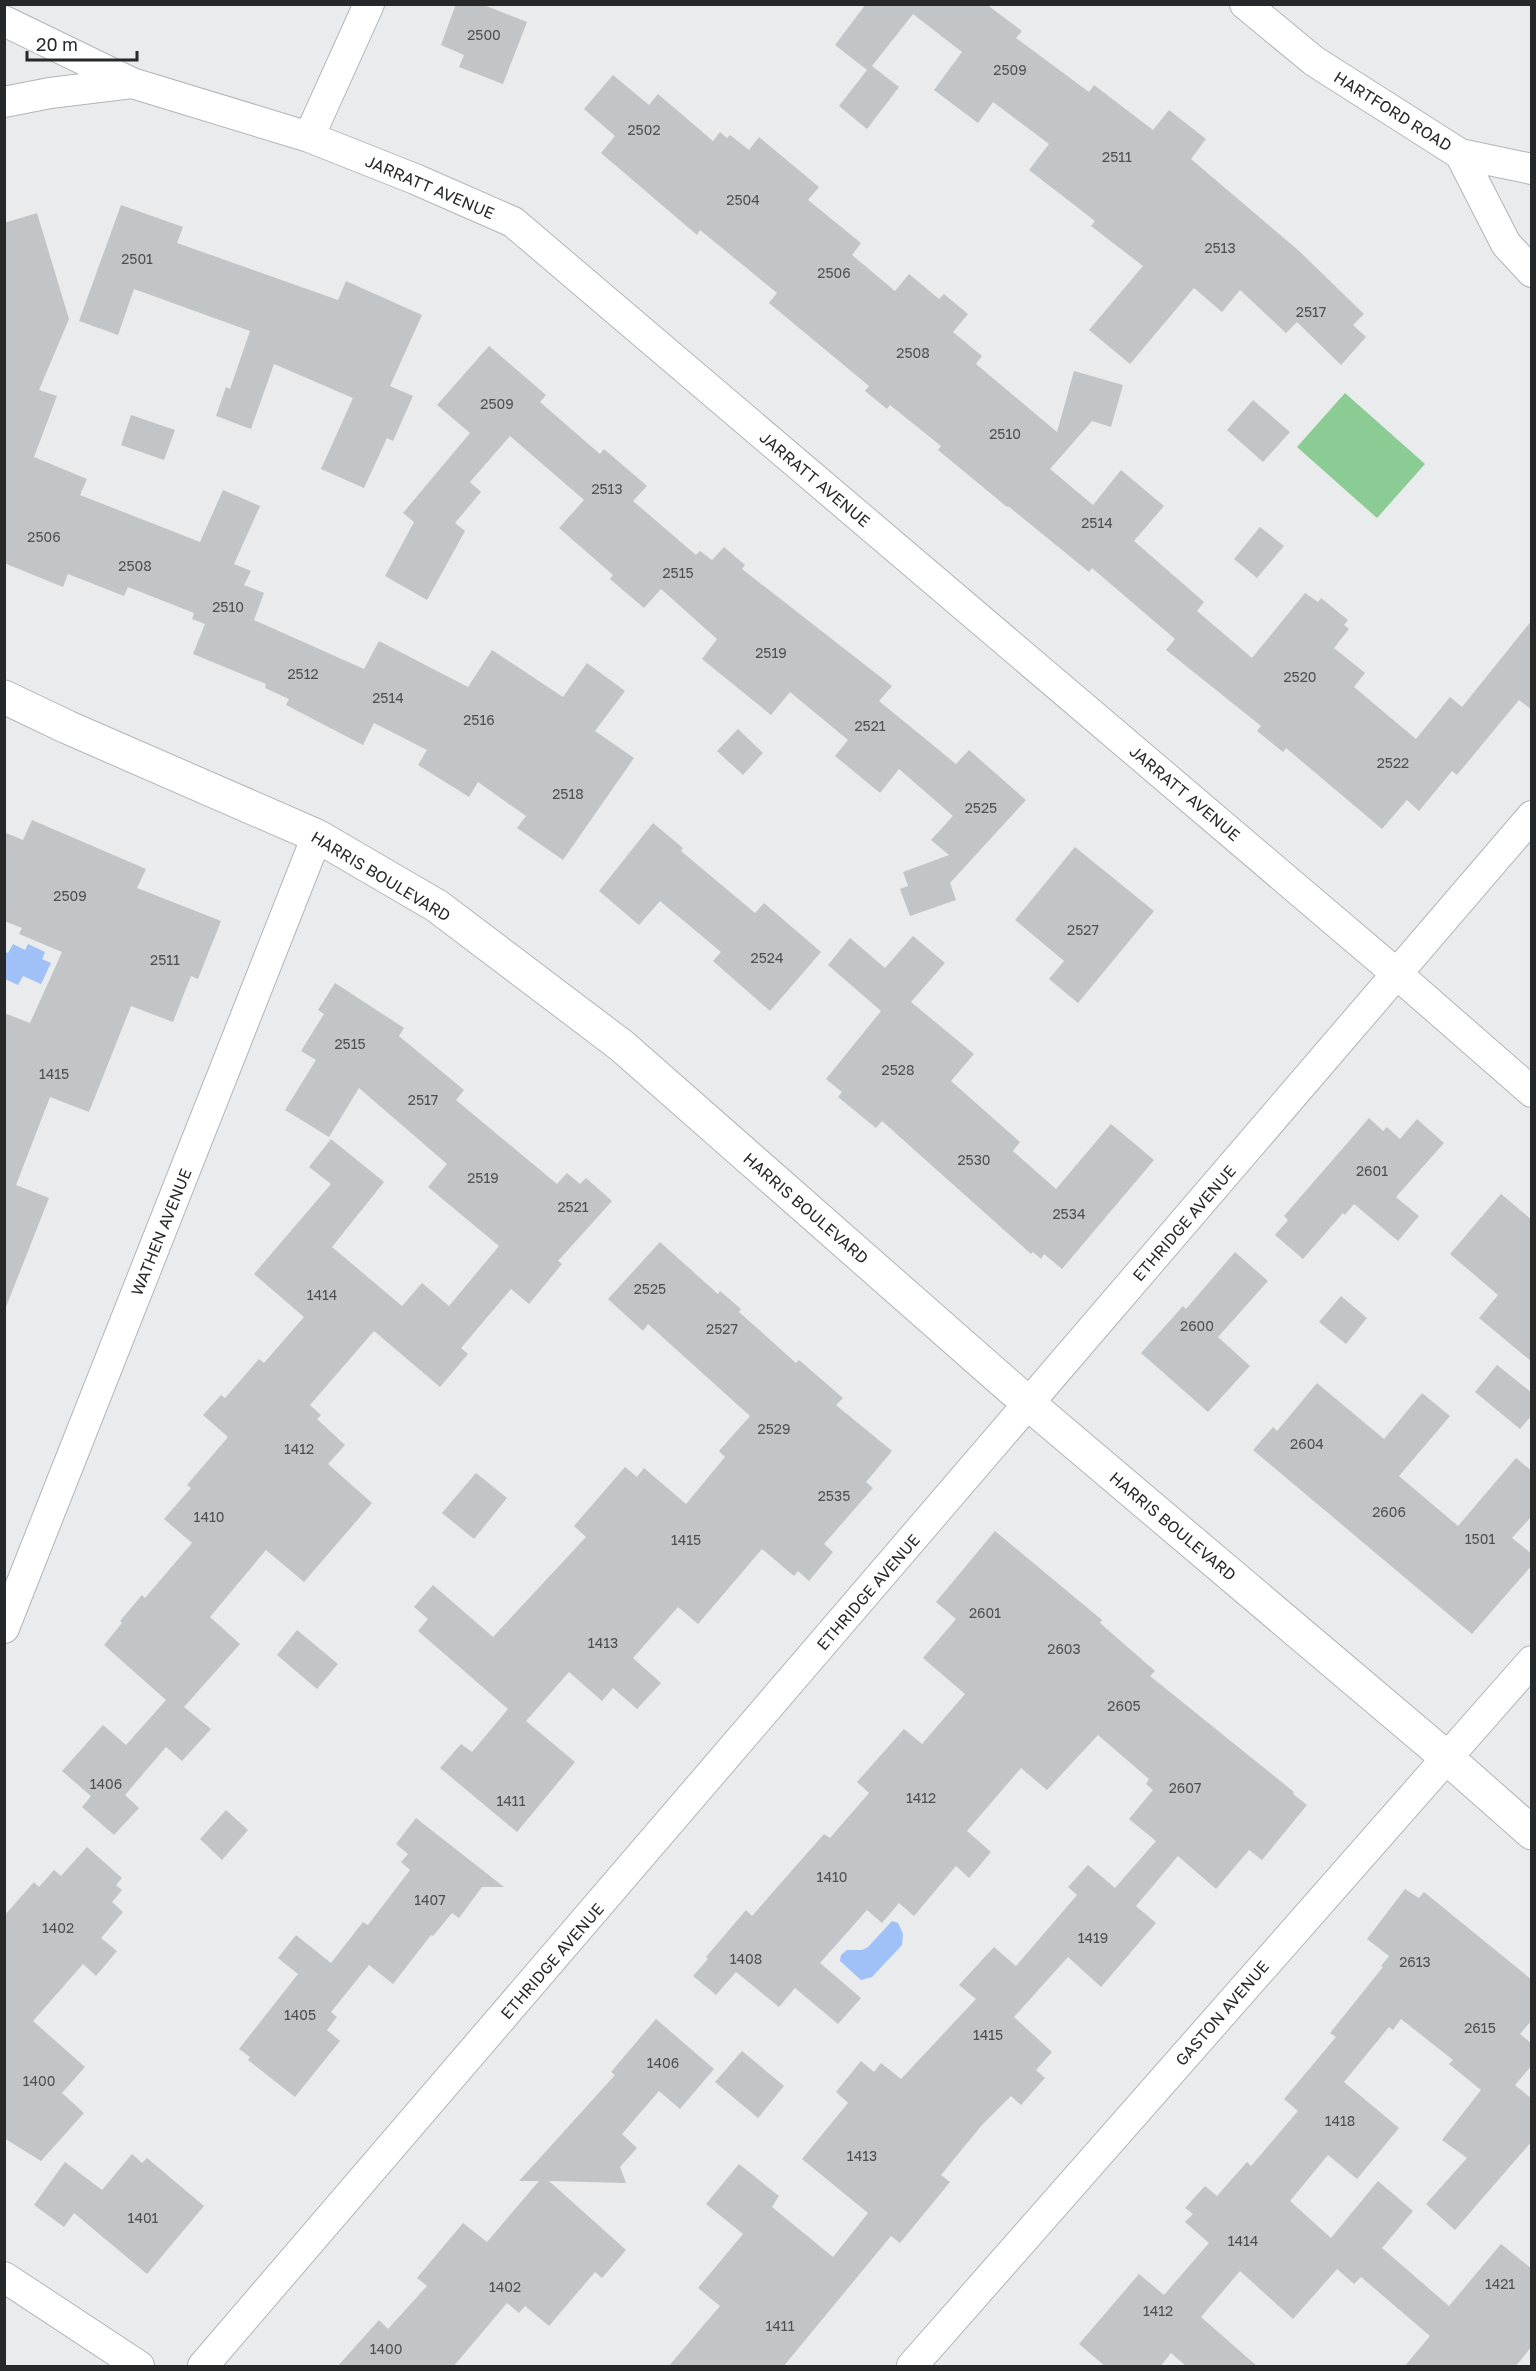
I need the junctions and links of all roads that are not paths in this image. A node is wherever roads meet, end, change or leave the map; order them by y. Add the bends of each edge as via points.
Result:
1 (369, 4) edge
2 (1245, 4) edge
3 (4, 21) edge
4 (132, 83) junction
5 (4, 102) edge
6 (309, 137) junction
7 (1460, 154) junction
8 (1532, 169) edge
9 (1532, 272) edge
10 (4, 697) edge
11 (1532, 816) edge
12 (317, 836) junction
13 (1397, 974) junction
14 (1532, 1092) edge
15 (1029, 1404) junction
16 (4, 1628) edge
17 (1532, 1660) edge
18 (1446, 1757) junction
19 (1532, 1833) edge
20 (4, 2277) edge
21 (139, 2367) edge
22 (203, 2367) edge
23 (912, 2367) edge

1 - 6 street
2 - 7 street, HARTFORD ROAD via 1314,61
3 - 4 street, JARRATT AVENUE
4 - 5 street
4 - 6 street, JARRATT AVENUE
6 - 13 street, JARRATT AVENUE via 513,222
7 - 8 street
7 - 9 street, HARTFORD ROAD via 1506,244
10 - 12 street, HARRIS BOULEVARD
11 - 13 street, ETHRIDGE AVENUE
12 - 15 street, HARRIS BOULEVARD via 437,906 622,1046
12 - 16 street, WATHEN AVENUE
13 - 14 street, JARRATT AVENUE
13 - 15 street, ETHRIDGE AVENUE
15 - 18 street, HARRIS BOULEVARD
15 - 22 street, ETHRIDGE AVENUE
17 - 18 street, GASTON AVENUE
18 - 19 street, HARRIS BOULEVARD
18 - 23 street, GASTON AVENUE
20 - 21 street

